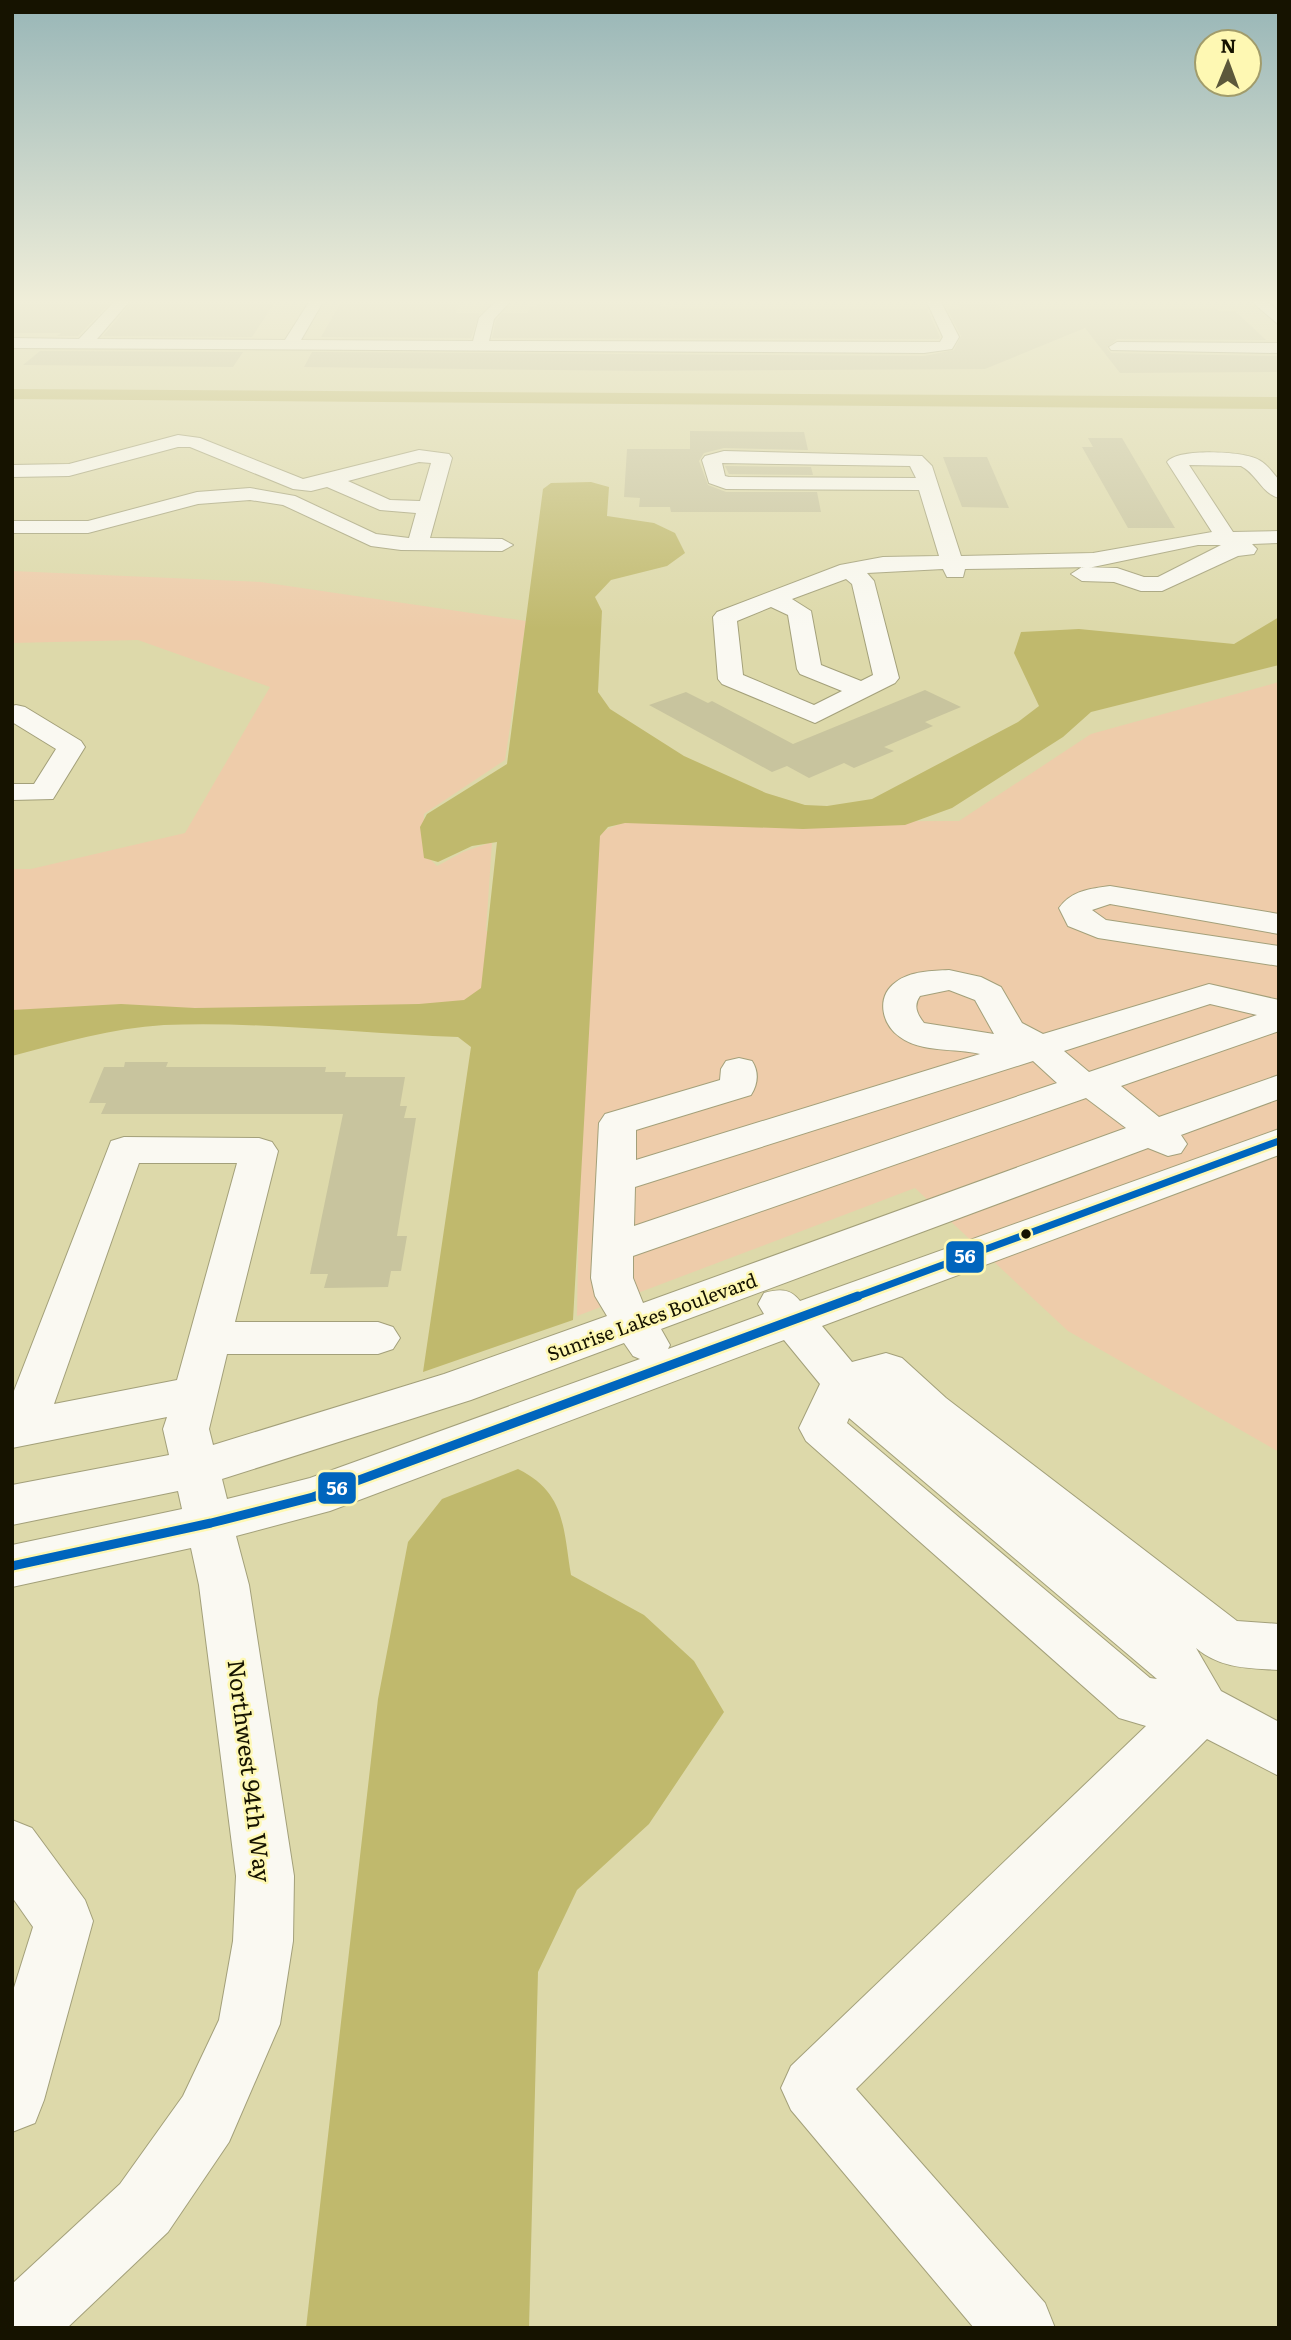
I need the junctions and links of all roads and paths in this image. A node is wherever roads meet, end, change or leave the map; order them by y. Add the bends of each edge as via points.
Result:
1 (1279, 454) edge
2 (230, 457) junction
3 (1255, 465) junction
4 (12, 471) edge
5 (331, 481) junction
6 (928, 484) junction
7 (300, 485) junction
8 (1279, 492) edge
9 (280, 497) junction
10 (189, 500) junction
11 (428, 507) junction
12 (1279, 525) edge
13 (12, 527) edge
14 (1227, 537) junction
15 (1279, 537) edge
16 (944, 538) junction
17 (972, 538) dead end
18 (1056, 540) dead end
19 (418, 544) junction
20 (502, 545) dead end
21 (1159, 547) junction
22 (1279, 549) edge
23 (954, 567) junction
24 (856, 575) junction
25 (774, 600) junction
26 (862, 690) junction
27 (12, 714) edge
28 (12, 792) edge
29 (1279, 924) edge
30 (1279, 956) edge
31 (1279, 1010) edge
32 (1279, 1019) edge
33 (1022, 1050) junction
34 (738, 1069) dead end
35 (1083, 1086) junction
36 (1279, 1086) edge
37 (1141, 1135) junction
38 (1279, 1141) edge
39 (1187, 1176) junction
40 (616, 1179) junction
41 (614, 1248) junction
42 (758, 1278) junction
43 (794, 1321) junction
44 (635, 1324) junction
45 (210, 1338) junction
46 (378, 1338) dead end
47 (664, 1370) junction
48 (843, 1382) junction
49 (195, 1394) junction
50 (18, 1429) edge
51 (195, 1469) junction
52 (12, 1505) edge
53 (211, 1523) junction
54 (12, 1566) edge
55 (1227, 1643) junction
56 (1279, 1647) edge
57 (1202, 1708) junction
58 (1279, 1751) edge
59 (12, 1848) edge
60 (12, 2100) edge
61 (16, 2328) edge
62 (1020, 2328) edge

1 - 3 street
2 - 4 street via 193,442 177,441 69,470
2 - 7 street
2 - 10 street via 200,472
3 - 8 street
3 - 14 street via 1233,459 1177,462
5 - 7 street
5 - 11 street via 387,506
5 - 11 street via 419,456 436,456 442,458
6 - 6 street via 922,466 903,457 712,460 716,478 726,483 866,493
6 - 16 street
7 - 9 street
9 - 10 street via 220,495
9 - 19 street via 371,540
10 - 13 street via 88,527
11 - 19 street
12 - 14 street
14 - 15 street
14 - 21 street
14 - 22 street
14 - 23 street via 1162,584 1141,584 1117,575
16 - 17 street
16 - 23 street
18 - 21 street via 1140,541
19 - 20 street
21 - 23 street via 1093,560
23 - 24 street
24 - 25 street
24 - 26 street via 886,678
25 - 26 street via 799,611 809,669
25 - 26 street via 725,617 731,679 814,715
27 - 28 street via 71,747 43,793
29 - 30 street via 1110,895 1087,899 1075,908 1079,919 1098,928
31 - 33 street via 1209,994
32 - 35 street
33 - 35 street
33 - 40 street
34 - 40 street via 738,1087 618,1123
35 - 37 street via 1088,1100
35 - 41 street
36 - 37 street, Sunrise Lakes Boulevard
37 - 39 street
37 - 42 street, Sunrise Lakes Boulevard
38 - 39 street
39 - 43 street
40 - 41 street
41 - 44 street via 616,1296
42 - 43 street
42 - 44 street, Sunrise Lakes Boulevard
43 - 47 street
43 - 48 street
44 - 47 street
44 - 51 street, Sunrise Lakes Boulevard via 358,1420
45 - 46 street
45 - 49 street, Northwest 94th Way
45 - 50 street, Northwest 94th Way via 260,1151 124,1150
47 - 53 street via 313,1497
48 - 55 street via 886,1370 930,1410
48 - 57 street via 1177,1663
49 - 50 street
49 - 51 street, Northwest 94th Way via 186,1429
51 - 52 street, Sunrise Lakes Boulevard
51 - 53 street, Northwest 94th Way
53 - 54 street
53 - 61 street, Northwest 94th Way via 225,1585 265,1876 263,1941 249,2024 206,2119 144,2208
55 - 56 street
55 - 57 street
57 - 58 street
57 - 62 street via 813,2088
59 - 60 street via 64,1921

